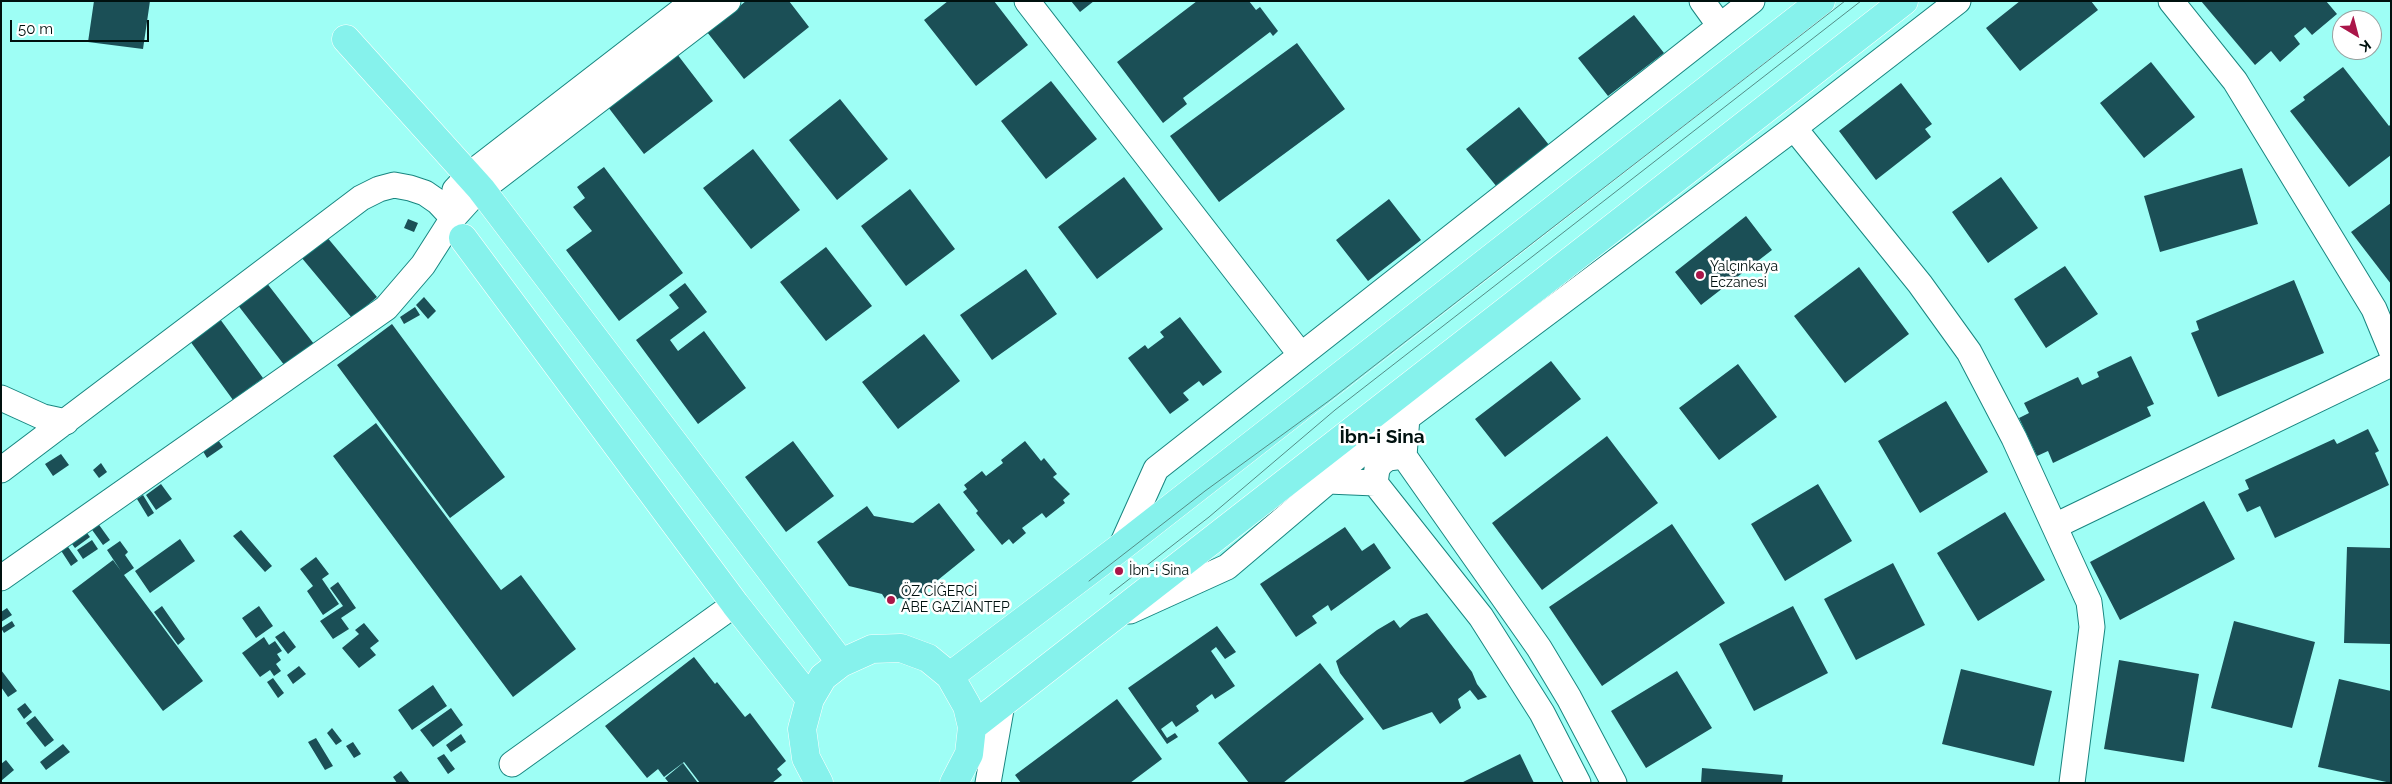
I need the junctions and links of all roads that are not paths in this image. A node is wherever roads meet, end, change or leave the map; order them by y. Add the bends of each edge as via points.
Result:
1 (694, 1) edge
2 (728, 1) edge
3 (1027, 1) edge
4 (1702, 1) edge
5 (1752, 1) edge
6 (1821, 1) edge
7 (1904, 1) edge
8 (1958, 1) edge
9 (2171, 1) edge
10 (1720, 26) junction
11 (346, 39) dead end
12 (1794, 128) junction
13 (475, 182) junction
14 (458, 228) junction
15 (2391, 350) edge
16 (1302, 354) junction
17 (2391, 364) edge
18 (1, 398) edge
19 (1407, 417) junction
20 (66, 422) junction
21 (1404, 456) junction
22 (1, 470) edge
23 (1328, 480) junction
24 (1375, 483) junction
25 (2054, 526) junction
26 (1121, 547) junction
27 (1, 578) edge
28 (736, 604) junction
29 (1103, 624) junction
30 (841, 663) junction
31 (950, 676) junction
32 (810, 699) junction
33 (1002, 704) junction
34 (972, 728) junction
35 (512, 764) dead end
36 (819, 783) edge
37 (954, 783) edge
38 (988, 783) edge
39 (1578, 783) edge
40 (1614, 783) edge
41 (2072, 783) edge

1 - 13 street
2 - 13 street
3 - 16 street
4 - 10 street
5 - 10 street
6 - 26 main road
7 - 29 main road
8 - 12 street
9 - 15 street via 2235,81 2374,309
10 - 16 street
11 - 13 main road
12 - 19 street
12 - 25 street via 1920,284 1969,352 2014,438
13 - 14 street via 454,191
13 - 30 main road
14 - 20 street via 438,202 425,193 394,185 379,189 361,198
14 - 27 street via 386,308
14 - 28 main road
16 - 26 street via 1156,470
17 - 25 street
18 - 20 street
19 - 21 street
19 - 23 street
20 - 22 street
21 - 24 street via 1388,458 1381,463
21 - 40 street via 1539,648
23 - 24 street
23 - 29 street via 1227,566
24 - 39 street via 1481,617 1542,714
25 - 41 street via 2089,602 2092,627
26 - 31 main road
28 - 32 main road
28 - 35 street
29 - 33 main road
30 - 31 main road via 872,649 901,648 928,658
30 - 32 main road via 823,677
31 - 34 main road via 967,706
32 - 36 main road via 802,729 806,758
33 - 34 main road
33 - 38 street
34 - 37 main road via 969,754

